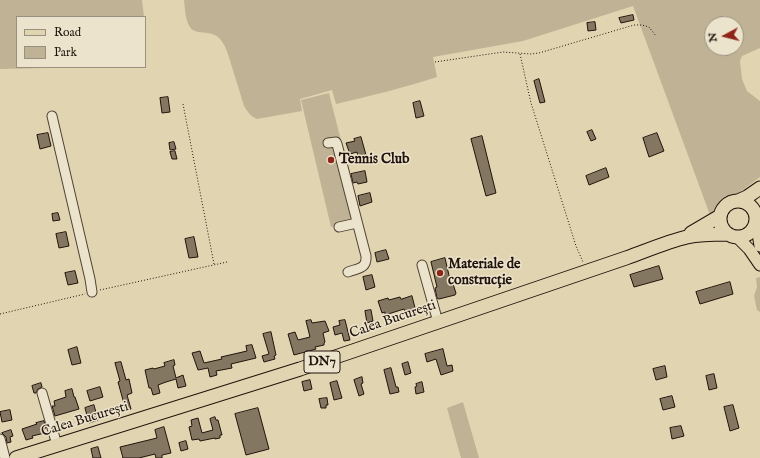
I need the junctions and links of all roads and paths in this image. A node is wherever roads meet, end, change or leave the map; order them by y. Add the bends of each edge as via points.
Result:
1 (656, 36) dead end
2 (520, 54) junction
3 (435, 62) dead end
4 (183, 104) dead end
5 (52, 116) dead end
6 (328, 143) dead end
7 (760, 188) edge
8 (738, 201) junction
9 (757, 214) edge
10 (720, 216) junction
11 (357, 223) junction
12 (339, 228) dead end
13 (732, 236) junction
14 (687, 237) junction
15 (760, 246) edge
16 (227, 262) dead end
17 (214, 264) junction
18 (422, 265) dead end
19 (760, 265) edge
20 (588, 271) junction
21 (348, 272) dead end
22 (92, 292) junction
23 (0, 314) edge
24 (438, 322) junction
25 (42, 393) dead end
26 (0, 439) edge
27 (57, 445) junction
28 (5, 458) edge
29 (16, 458) edge

1 - 2 path via 649,26 634,25 539,53
2 - 3 path via 503,52
2 - 20 path via 535,117 576,246
4 - 17 path
5 - 22 street
6 - 11 street via 334,141 338,144
7 - 8 highway, DN7
8 - 9 highway via 747,204
8 - 10 highway, Calea București / DN7 via 725,207
9 - 13 highway, Calea București / DN7 via 752,231 742,237
9 - 15 main road
10 - 13 highway via 721,226
10 - 14 highway, Calea București / DN7
11 - 12 street
11 - 21 street via 366,256 365,264 364,267
13 - 14 highway, Calea București / DN7 via 708,234
13 - 19 main road via 749,249
14 - 20 highway, Calea București / DN7
16 - 17 path
17 - 22 path
18 - 24 street
20 - 24 highway, Calea București / DN7
22 - 23 path
24 - 27 highway, Calea București / DN7 via 260,382
25 - 27 street
26 - 28 street
27 - 29 highway, Calea București / DN7

